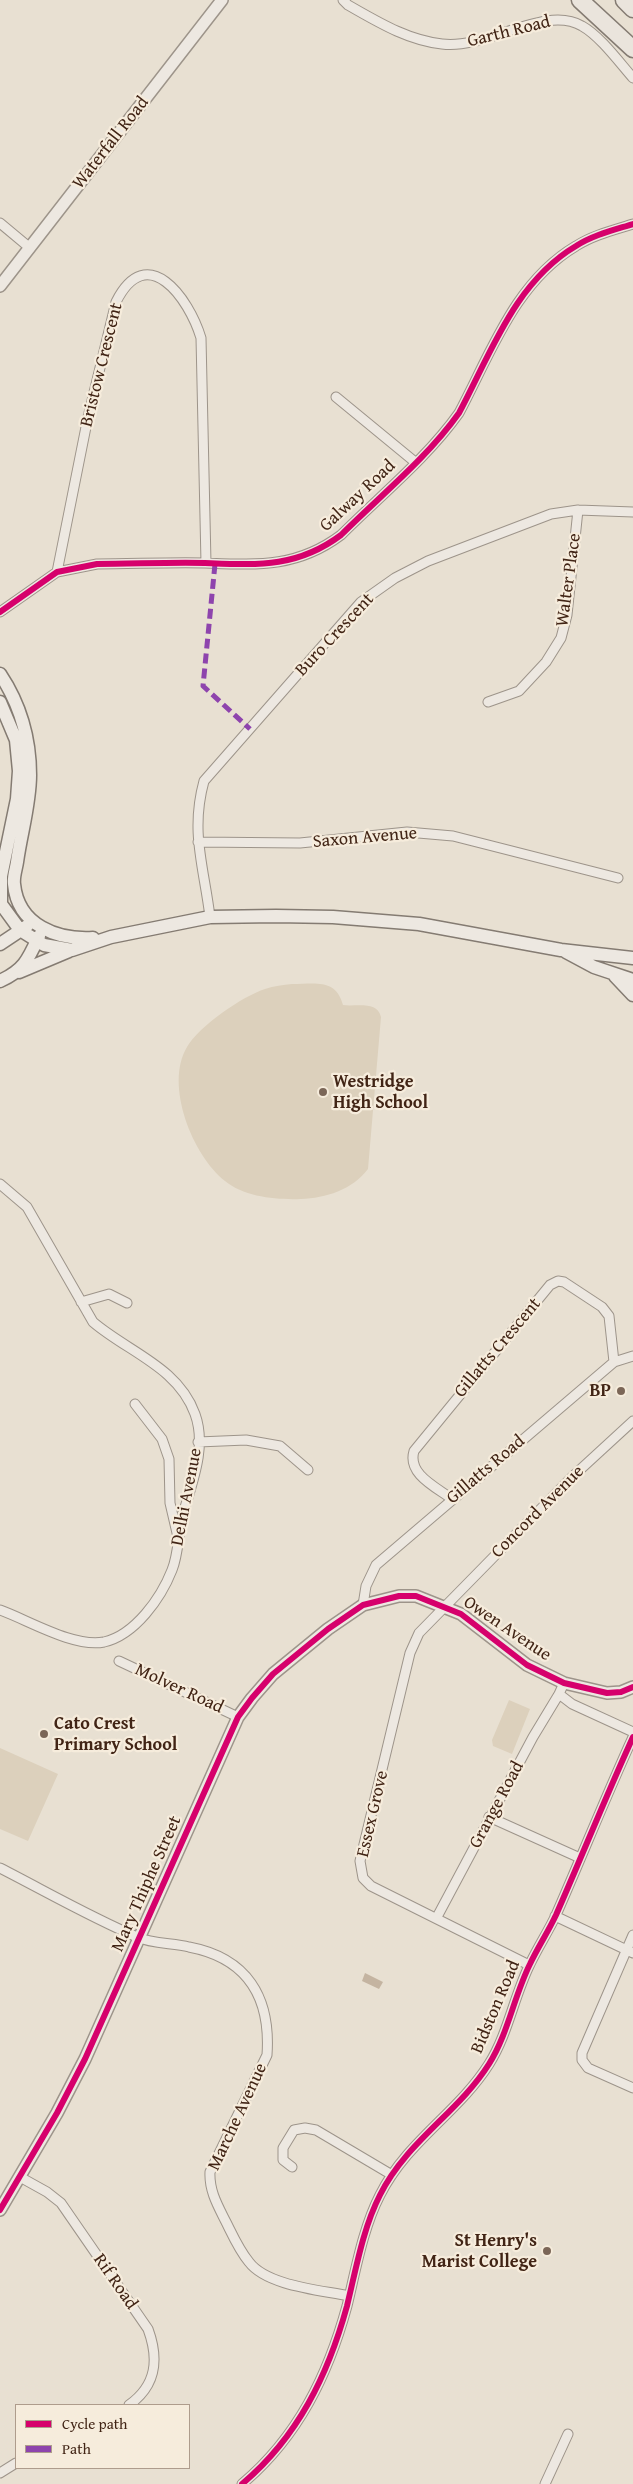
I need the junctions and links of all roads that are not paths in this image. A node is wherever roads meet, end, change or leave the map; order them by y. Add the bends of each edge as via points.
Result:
1 (222, 0) edge
2 (343, 0) edge
3 (580, 0) edge
4 (624, 0) edge
5 (633, 9) edge
6 (633, 49) edge
7 (633, 78) edge
8 (0, 223) edge
9 (633, 224) edge
10 (30, 248) junction
11 (0, 286) edge
12 (336, 397) dead end
13 (416, 462) junction
14 (578, 510) junction
15 (633, 512) edge
16 (206, 563) junction
17 (57, 572) junction
18 (0, 612) edge
19 (0, 674) edge
20 (0, 702) edge
21 (488, 702) dead end
22 (198, 842) junction
23 (618, 878) dead end
24 (1, 908) edge
25 (210, 917) junction
26 (37, 926) junction
27 (20, 930) junction
28 (110, 937) junction
29 (36, 941) junction
30 (0, 944) edge
31 (72, 950) junction
32 (561, 950) junction
33 (633, 958) edge
34 (16, 974) junction
35 (614, 976) junction
36 (633, 980) edge
37 (0, 981) edge
38 (633, 995) edge
39 (0, 1184) edge
40 (81, 1302) junction
41 (127, 1303) dead end
42 (633, 1356) edge
43 (614, 1362) junction
44 (135, 1404) dead end
45 (633, 1421) edge
46 (198, 1442) junction
47 (308, 1470) dead end
48 (452, 1499) junction
49 (178, 1536) junction
50 (363, 1605) junction
51 (445, 1606) junction
52 (0, 1610) edge
53 (119, 1661) dead end
54 (564, 1683) junction
55 (633, 1687) edge
56 (559, 1694) junction
57 (238, 1717) junction
58 (633, 1732) edge
59 (632, 1745) edge
60 (489, 1817) junction
61 (580, 1858) junction
62 (0, 1868) edge
63 (555, 1916) junction
64 (437, 1917) junction
65 (633, 1935) edge
66 (139, 1938) junction
67 (630, 1951) edge
68 (529, 1965) junction
69 (633, 2088) edge
70 (292, 2167) dead end
71 (392, 2175) junction
72 (20, 2177) junction
73 (0, 2210) edge
74 (349, 2296) junction
75 (130, 2404) edge
76 (568, 2434) dead end
77 (15, 2464) edge
78 (0, 2473) edge
79 (242, 2484) edge
80 (545, 2484) edge

1 - 10 street, Waterfall Road
2 - 7 street, Garth Road via 401,35 443,45 472,44 549,20 571,20 584,27
3 - 6 highway
4 - 5 highway
8 - 10 street
9 - 13 street, Galway Road via 574,246 534,280 500,332 459,412
10 - 11 street, Waterfall Road
12 - 13 street
13 - 16 street, Galway Road via 327,546 305,556 274,563
14 - 15 street, Buro Crescent
14 - 21 street, Walter Place via 567,615 561,638 546,662 518,691
14 - 22 street, Buro Crescent via 551,514 428,561 395,578 362,602 204,781 198,805
16 - 17 street, Galway Road via 98,564
16 - 17 street, Bristow Crescent via 204,354 201,338 198,326 178,292 170,283 150,276 131,280 116,302 88,417
17 - 18 street, Galway Road
19 - 26 main road via 27,736 28,805 14,884 21,906
20 - 24 main road via 16,740 18,771 17,799 1,876
22 - 23 street, Saxon Avenue via 300,843 428,832
22 - 25 street, Buro Crescent
24 - 27 main road
25 - 28 main road
25 - 32 main road via 333,917 419,924
26 - 27 main road
26 - 28 main road via 55,935 74,939
26 - 29 main road
27 - 29 main road
27 - 30 main road
28 - 31 main road
29 - 31 main road via 52,948
29 - 34 main road via 26,963
31 - 34 main road
32 - 33 main road
32 - 35 main road
34 - 37 main road
35 - 36 main road
35 - 38 main road
39 - 40 street, Delhi Avenue via 27,1207
40 - 41 street via 109,1294
40 - 46 street, Delhi Avenue via 94,1322 107,1333 174,1379 196,1415
42 - 43 street, Gillatts Road
43 - 48 street, Gillatts Road
43 - 48 street, Gillatts Crescent via 612,1324 607,1312 564,1282 550,1285 414,1451 412,1462 417,1473
44 - 49 street via 162,1439 169,1459 170,1503
45 - 51 street, Concord Avenue via 571,1478
46 - 47 street via 246,1440 280,1446
46 - 49 street, Delhi Avenue via 198,1458
48 - 50 street, Gillatts Road via 376,1565 366,1586
49 - 52 street, Delhi Avenue via 173,1568 154,1601 122,1634 99,1642 84,1642
50 - 51 street, Owen Avenue via 381,1599 416,1596
50 - 57 street, Mary Thiphe Street via 273,1674
51 - 54 street, Owen Avenue via 461,1614 527,1665
51 - 64 street, Essex Grove via 419,1633 410,1653 360,1860 367,1883
53 - 57 street, Molver Road
54 - 55 street, Owen Avenue via 606,1693
54 - 56 street
56 - 58 street via 572,1704
56 - 60 street, Grange Road
57 - 66 street, Mary Thiphe Street
59 - 61 street, Bidston Road
60 - 61 street
60 - 64 street, Grange Road
61 - 63 street, Bidston Road
62 - 66 street, Marche Avenue
63 - 67 street
63 - 68 street, Bidston Road
64 - 68 street, Essex Grove
65 - 67 street
66 - 72 street, Mary Thiphe Street via 85,2060
66 - 74 street, Marche Avenue via 212,1952 241,1970 252,1983 266,2017 267,2055 210,2172 213,2196 240,2249 262,2275
67 - 69 street via 582,2053 584,2065
68 - 71 street, Bidston Road via 491,2062 470,2090 415,2143
70 - 71 street via 283,2160 283,2148 294,2130 305,2128 316,2130
71 - 74 street, Bidston Road via 379,2196 369,2224
72 - 73 street, Mary Thiphe Street
72 - 75 street, Rif Road via 61,2203 148,2329 155,2351 152,2381 143,2395
74 - 79 street, Bidston Road via 318,2388 301,2419 277,2450
76 - 80 street
77 - 78 street

